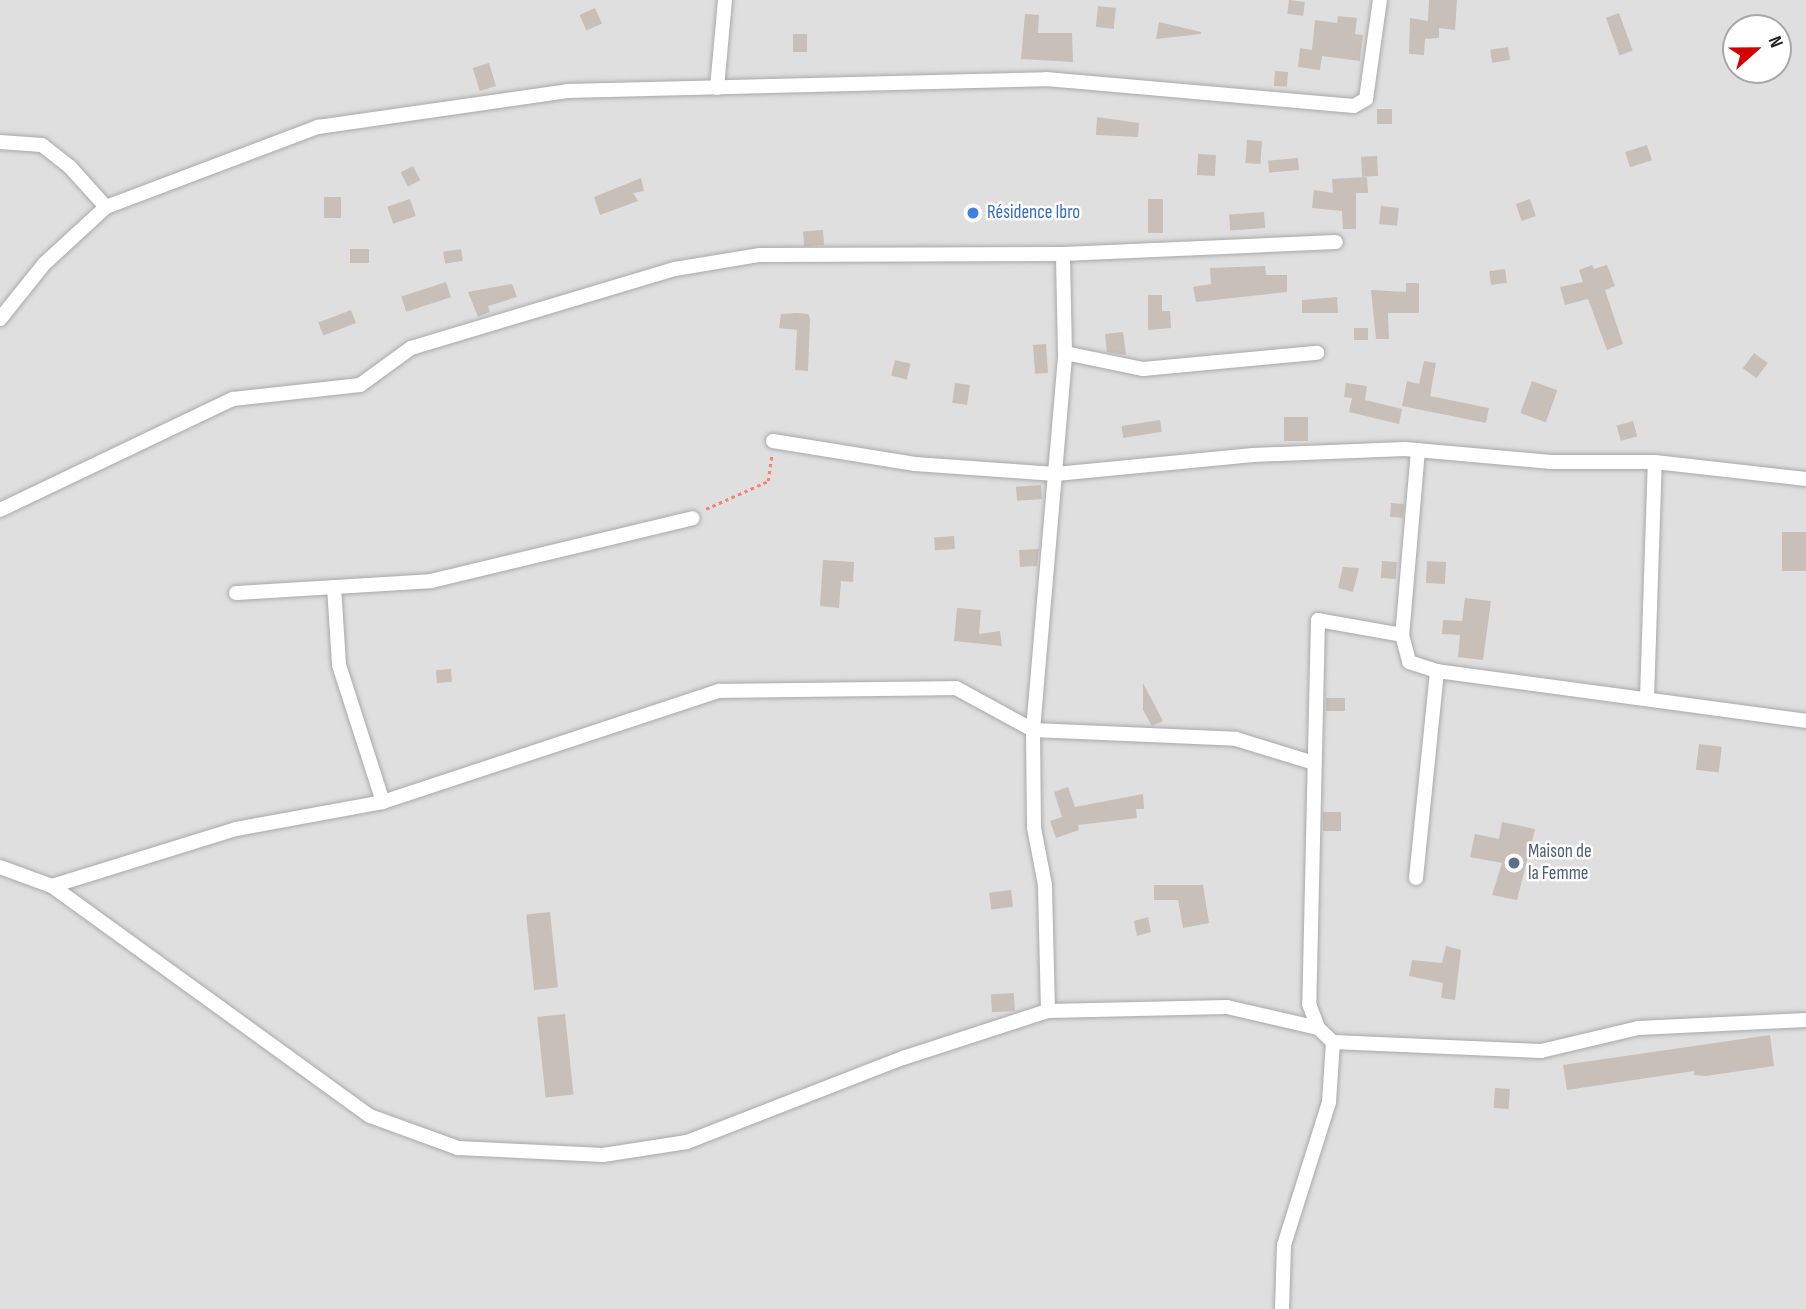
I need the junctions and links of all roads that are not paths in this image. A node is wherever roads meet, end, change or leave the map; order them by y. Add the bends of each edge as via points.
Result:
1 (725, 0) edge
2 (1380, 0) edge
3 (717, 88) junction
4 (0, 142) edge
5 (106, 207) junction
6 (1336, 242) dead end
7 (1063, 254) junction
8 (0, 319) edge
9 (1065, 352) junction
10 (1317, 353) dead end
11 (773, 441) road end
12 (1418, 450) junction
13 (1656, 462) junction
14 (1056, 474) junction
15 (1806, 479) edge
16 (0, 510) edge
17 (693, 517) road end
18 (334, 587) junction
19 (236, 593) dead end
20 (1402, 635) junction
21 (1437, 671) junction
22 (1647, 698) junction
23 (1806, 722) edge
24 (1033, 730) junction
25 (1314, 763) junction
26 (383, 802) junction
27 (0, 867) edge
28 (1416, 878) dead end
29 (52, 886) junction
30 (1048, 1011) junction
31 (1806, 1020) edge
32 (1318, 1028) junction
33 (1333, 1042) junction
34 (1282, 1309) edge

1 - 3 street
2 - 3 street via 1366,99 1354,106 1046,79
3 - 5 street via 567,91 318,127
4 - 5 street via 42,145 70,167
5 - 8 street via 44,264
6 - 7 street
7 - 9 street
7 - 16 street via 760,255 675,269 411,348 360,385 233,399
9 - 10 street via 1143,369
9 - 14 street
11 - 14 street via 915,464
12 - 13 street via 1550,463
12 - 14 street via 1253,455
12 - 20 street
13 - 15 street
13 - 22 street
14 - 24 street
17 - 18 street via 431,581
18 - 19 street
18 - 26 street via 340,666
20 - 21 street via 1409,662
20 - 25 street via 1318,620
21 - 22 street
21 - 28 street
22 - 23 street
24 - 25 street via 1236,738
24 - 26 street via 956,688 719,691
24 - 30 street via 1034,828 1045,885
25 - 32 street via 1309,1004
26 - 29 street via 236,829
27 - 29 street
29 - 30 street via 370,1116 458,1148 603,1155 687,1142 902,1058
30 - 32 street via 1227,1007
31 - 33 street via 1638,1028 1541,1051
32 - 33 street
33 - 34 street via 1329,1102 1284,1245

